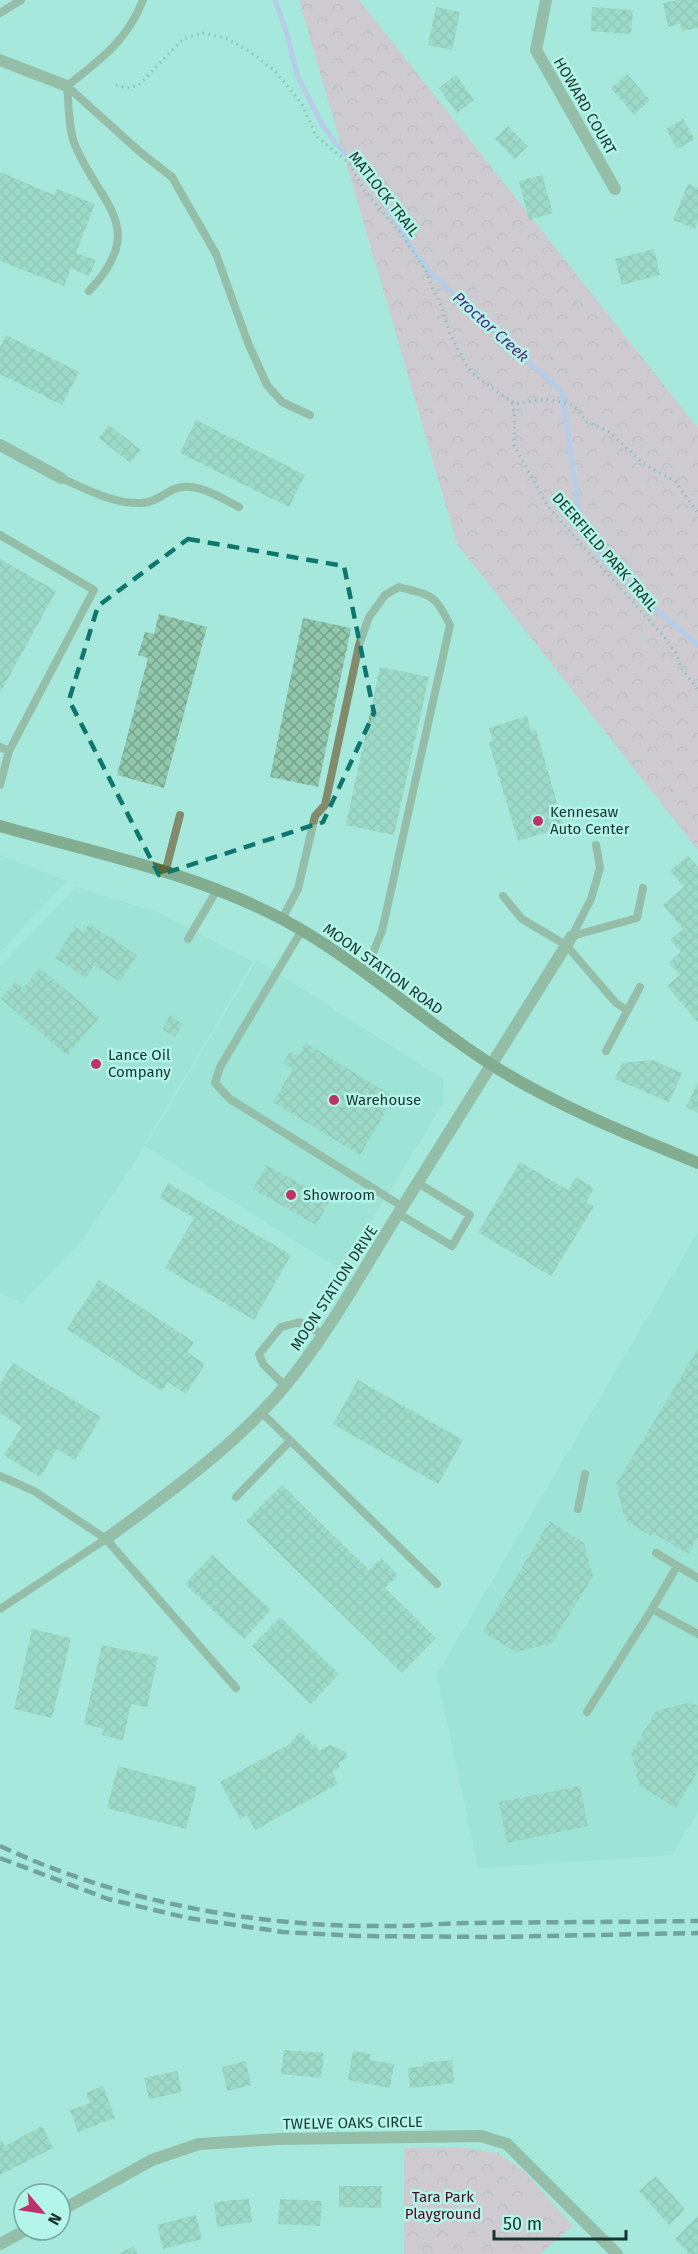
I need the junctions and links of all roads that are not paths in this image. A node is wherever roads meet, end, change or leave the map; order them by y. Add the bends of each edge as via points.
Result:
1 (21, 0) edge
2 (143, 0) edge
3 (546, 0) edge
4 (0, 13) edge
5 (0, 60) edge
6 (67, 86) junction
7 (615, 189) dead end
8 (89, 291) dead end
9 (310, 415) dead end
10 (0, 445) edge
11 (61, 478) joint
12 (239, 507) dead end
13 (0, 535) edge
14 (0, 747) edge
15 (9, 751) junction
16 (0, 785) edge
17 (180, 815) dead end
18 (0, 826) edge
19 (596, 845) dead end
20 (165, 873) junction
21 (644, 888) dead end
22 (217, 890) junction
23 (503, 896) dead end
24 (282, 919) junction
25 (302, 930) junction
26 (188, 939) dead end
27 (569, 941) junction
28 (365, 972) junction
29 (640, 987) dead end
30 (627, 1010) junction
31 (606, 1051) dead end
32 (490, 1064) junction
33 (698, 1163) edge
34 (418, 1183) junction
35 (401, 1210) junction
36 (324, 1335) junction
37 (285, 1386) junction
38 (261, 1412) junction
39 (290, 1441) junction
40 (585, 1474) dead end
41 (0, 1476) edge
42 (236, 1497) dead end
43 (578, 1509) dead end
44 (106, 1539) junction
45 (656, 1553) dead end
46 (677, 1566) junction
47 (698, 1578) edge
48 (437, 1584) dead end
49 (0, 1609) edge
50 (652, 1609) junction
51 (698, 1635) edge
52 (236, 1688) dead end
53 (587, 1712) dead end
54 (72, 2204) edge
55 (616, 2254) edge

1 - 4 lane
2 - 6 lane via 135,21 106,55
3 - 7 street, HOWARD COURT via 536,50
5 - 6 street
6 - 8 lane via 74,142 114,213 119,232 111,261
6 - 9 lane via 172,177 216,254 267,386 282,402
10 - 11 street
11 - 12 lane via 99,495 142,504 184,485
13 - 15 lane via 94,590
14 - 15 lane
15 - 16 lane
17 - 20 lane
18 - 20 street, MOON STATION ROAD
19 - 27 lane via 600,868 591,899
20 - 22 street, MOON STATION ROAD
21 - 27 lane via 637,918
22 - 24 street, MOON STATION ROAD
22 - 26 lane
23 - 27 lane via 522,919
24 - 25 street, MOON STATION ROAD
24 - 28 lane via 298,889 315,816 325,805 359,645 369,618 385,595 399,587 428,595 439,603 450,625 382,931
25 - 28 street, MOON STATION ROAD
25 - 35 lane via 220,1067 215,1083 230,1099
27 - 30 lane via 616,1003
27 - 32 street, MOON STATION DRIVE
28 - 32 street, MOON STATION ROAD
29 - 30 lane
30 - 31 lane
32 - 33 street, MOON STATION ROAD via 585,1113
32 - 34 street, MOON STATION DRIVE
34 - 35 street, MOON STATION DRIVE
34 - 35 lane via 470,1215 452,1246
35 - 36 street, MOON STATION DRIVE
36 - 37 street, MOON STATION DRIVE
36 - 37 lane via 300,1323 281,1327 268,1342 260,1354 263,1364
37 - 38 street, MOON STATION DRIVE
38 - 39 lane
38 - 44 street, MOON STATION DRIVE via 183,1483
39 - 42 lane
39 - 48 lane
40 - 43 lane
41 - 44 lane via 34,1491
44 - 49 lane
44 - 52 lane
45 - 46 lane
46 - 47 lane
46 - 50 lane
50 - 51 lane
50 - 53 lane
54 - 55 street, TWELVE OAKS CIRCLE via 152,2160 199,2144 481,2136 507,2144

